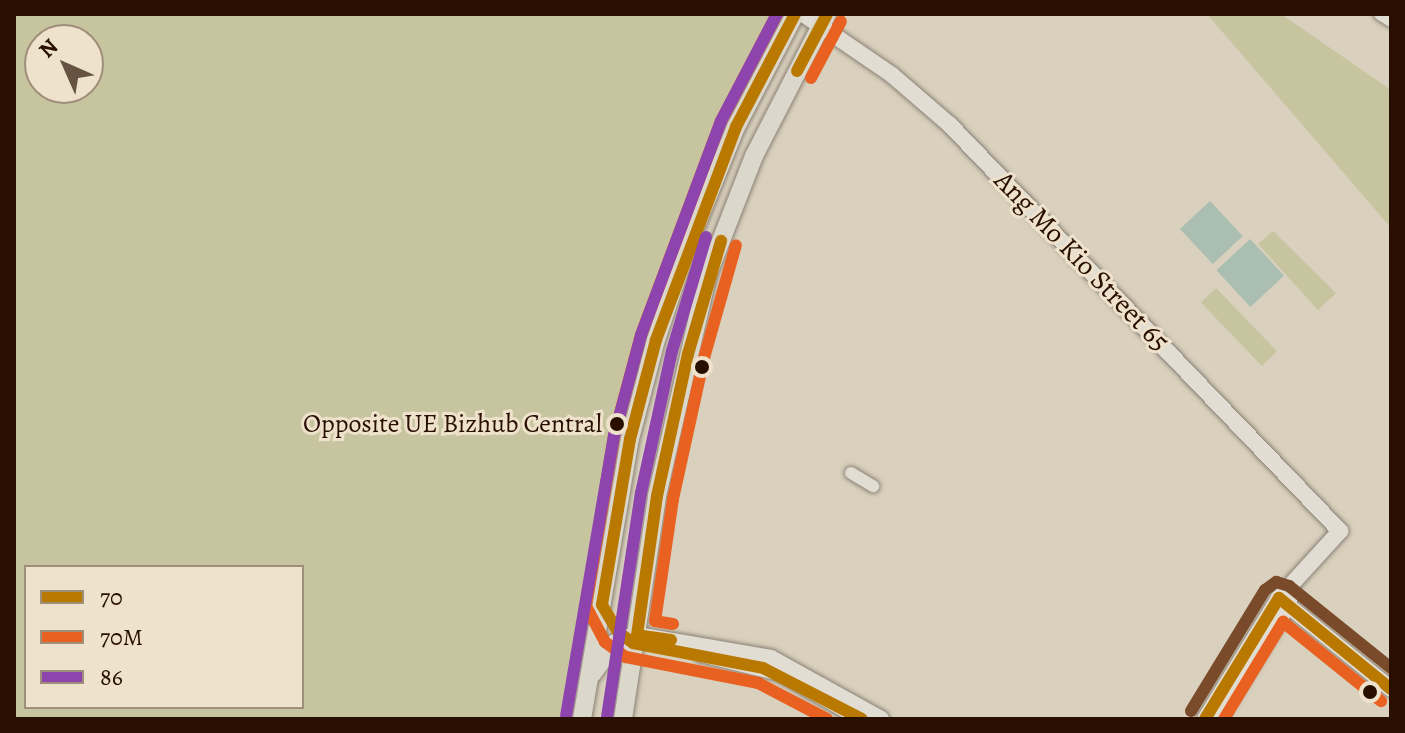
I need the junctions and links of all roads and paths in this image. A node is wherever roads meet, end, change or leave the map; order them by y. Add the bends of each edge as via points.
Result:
1 (795, 14) edge
2 (803, 14) edge
3 (1380, 14) edge
4 (824, 20) edge
5 (1391, 21) edge
6 (851, 473) dead end
7 (873, 486) dead end
8 (1286, 597) junction
9 (602, 605) junction
10 (633, 639) junction
11 (588, 680) junction
12 (1391, 689) edge
13 (582, 719) edge
14 (623, 719) edge
15 (862, 719) edge
16 (880, 719) edge
17 (1205, 719) edge
18 (1217, 719) edge

1 - 9 main road via 736,127 661,327 630,439
2 - 4 street, Ang Mo Kio Street 65
3 - 5 street
4 - 8 street, Ang Mo Kio Street 65 via 950,125 1340,531
4 - 10 main road via 754,156 708,274 657,496
6 - 7 street
8 - 12 street
8 - 17 street
8 - 18 street
9 - 10 main road
9 - 11 main road
10 - 11 main road
10 - 14 main road
10 - 15 street via 763,668
10 - 16 street via 771,658
11 - 13 main road

